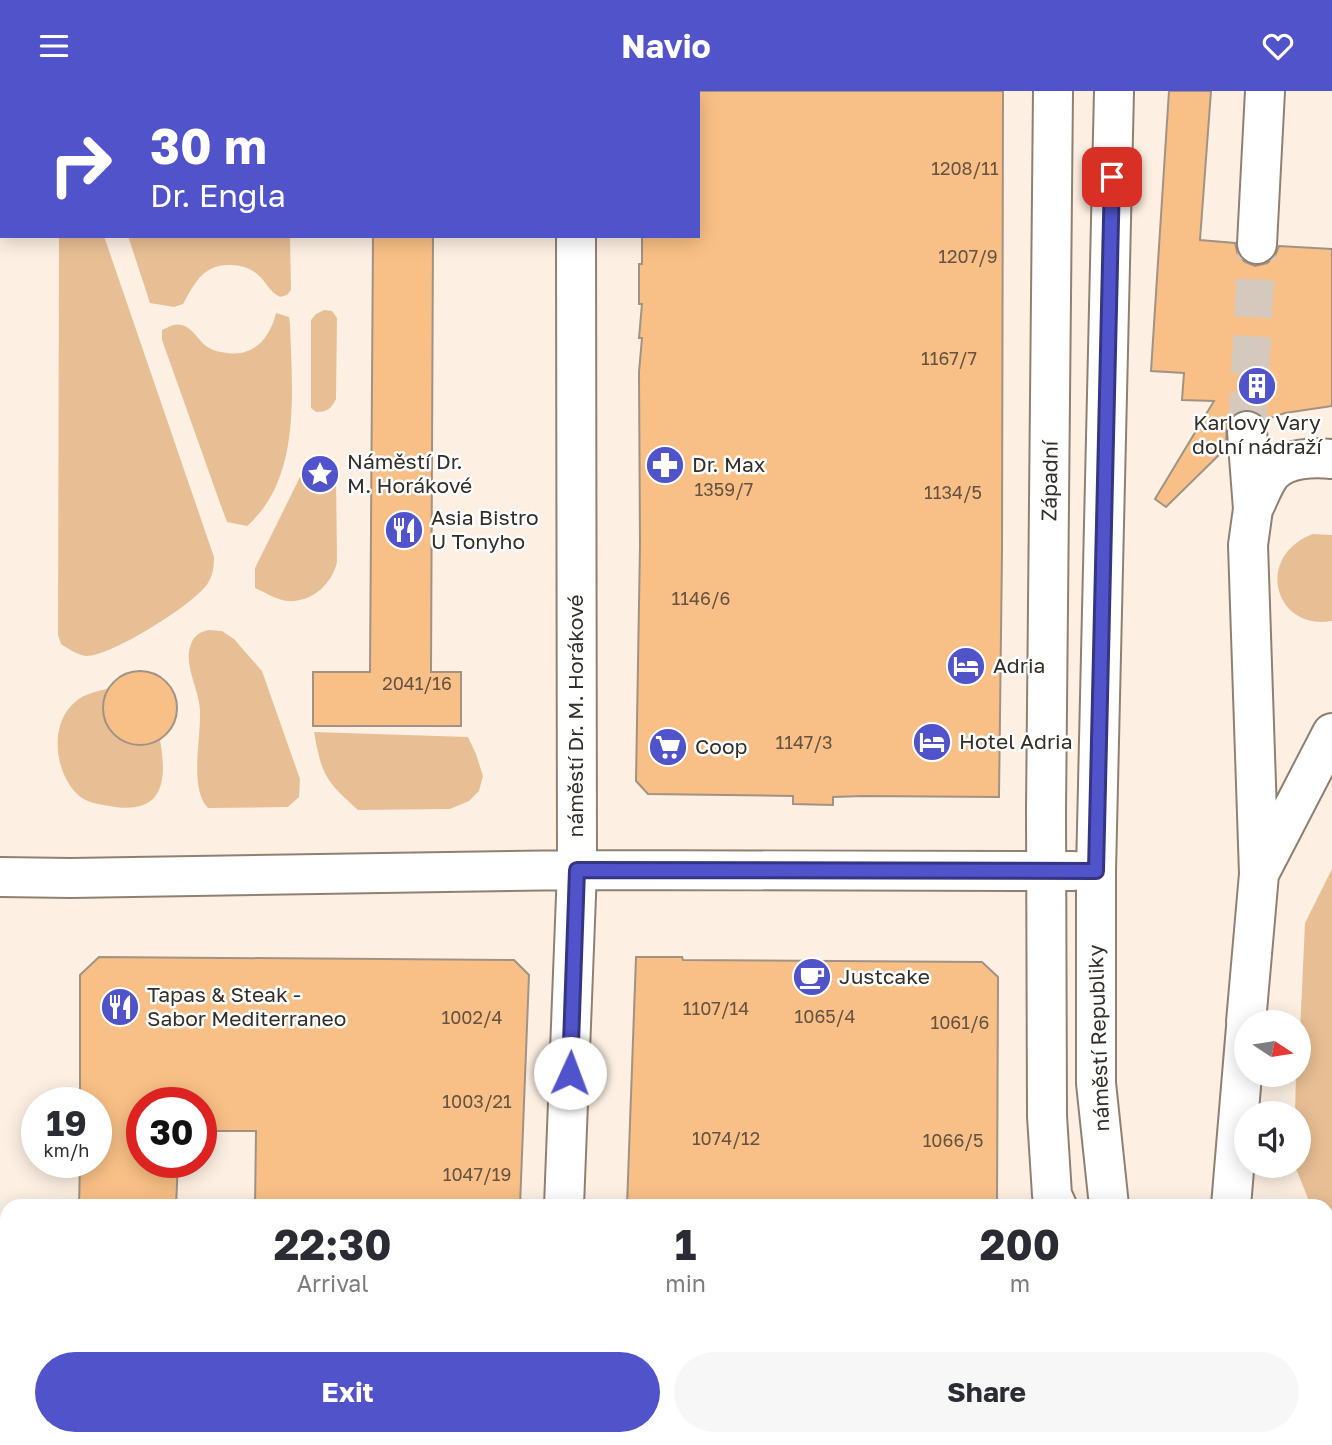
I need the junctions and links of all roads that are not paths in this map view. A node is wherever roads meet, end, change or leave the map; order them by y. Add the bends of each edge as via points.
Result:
1 (1054, 91) edge
2 (1265, 91) edge
3 (1113, 92) edge
4 (576, 238) edge
5 (1257, 244) tunnel mouth
6 (1247, 431) tunnel mouth
7 (1332, 459) edge
8 (1253, 509) junction
9 (1332, 733) edge
10 (577, 870) junction
11 (1047, 871) junction
12 (1096, 871) junction
13 (1259, 874) junction
14 (0, 877) edge
15 (1248, 1010) edge
16 (1241, 1087) edge
17 (564, 1199) edge
18 (1053, 1199) edge
19 (1109, 1199) edge
20 (1232, 1199) edge

1 - 11 street, Západní
2 - 5 street
3 - 12 street
4 - 10 street, náměstí Dr. M. Horákové
6 - 8 street
7 - 8 street via 1313,457 1273,473
8 - 13 street via 1248,545
9 - 13 street
10 - 11 street
10 - 14 street
10 - 17 street, náměstí Dr. M. Horákové
11 - 12 street
11 - 18 street via 1047,1116
12 - 19 street, náměstí Republiky via 1096,1083
13 - 15 street
16 - 20 street

